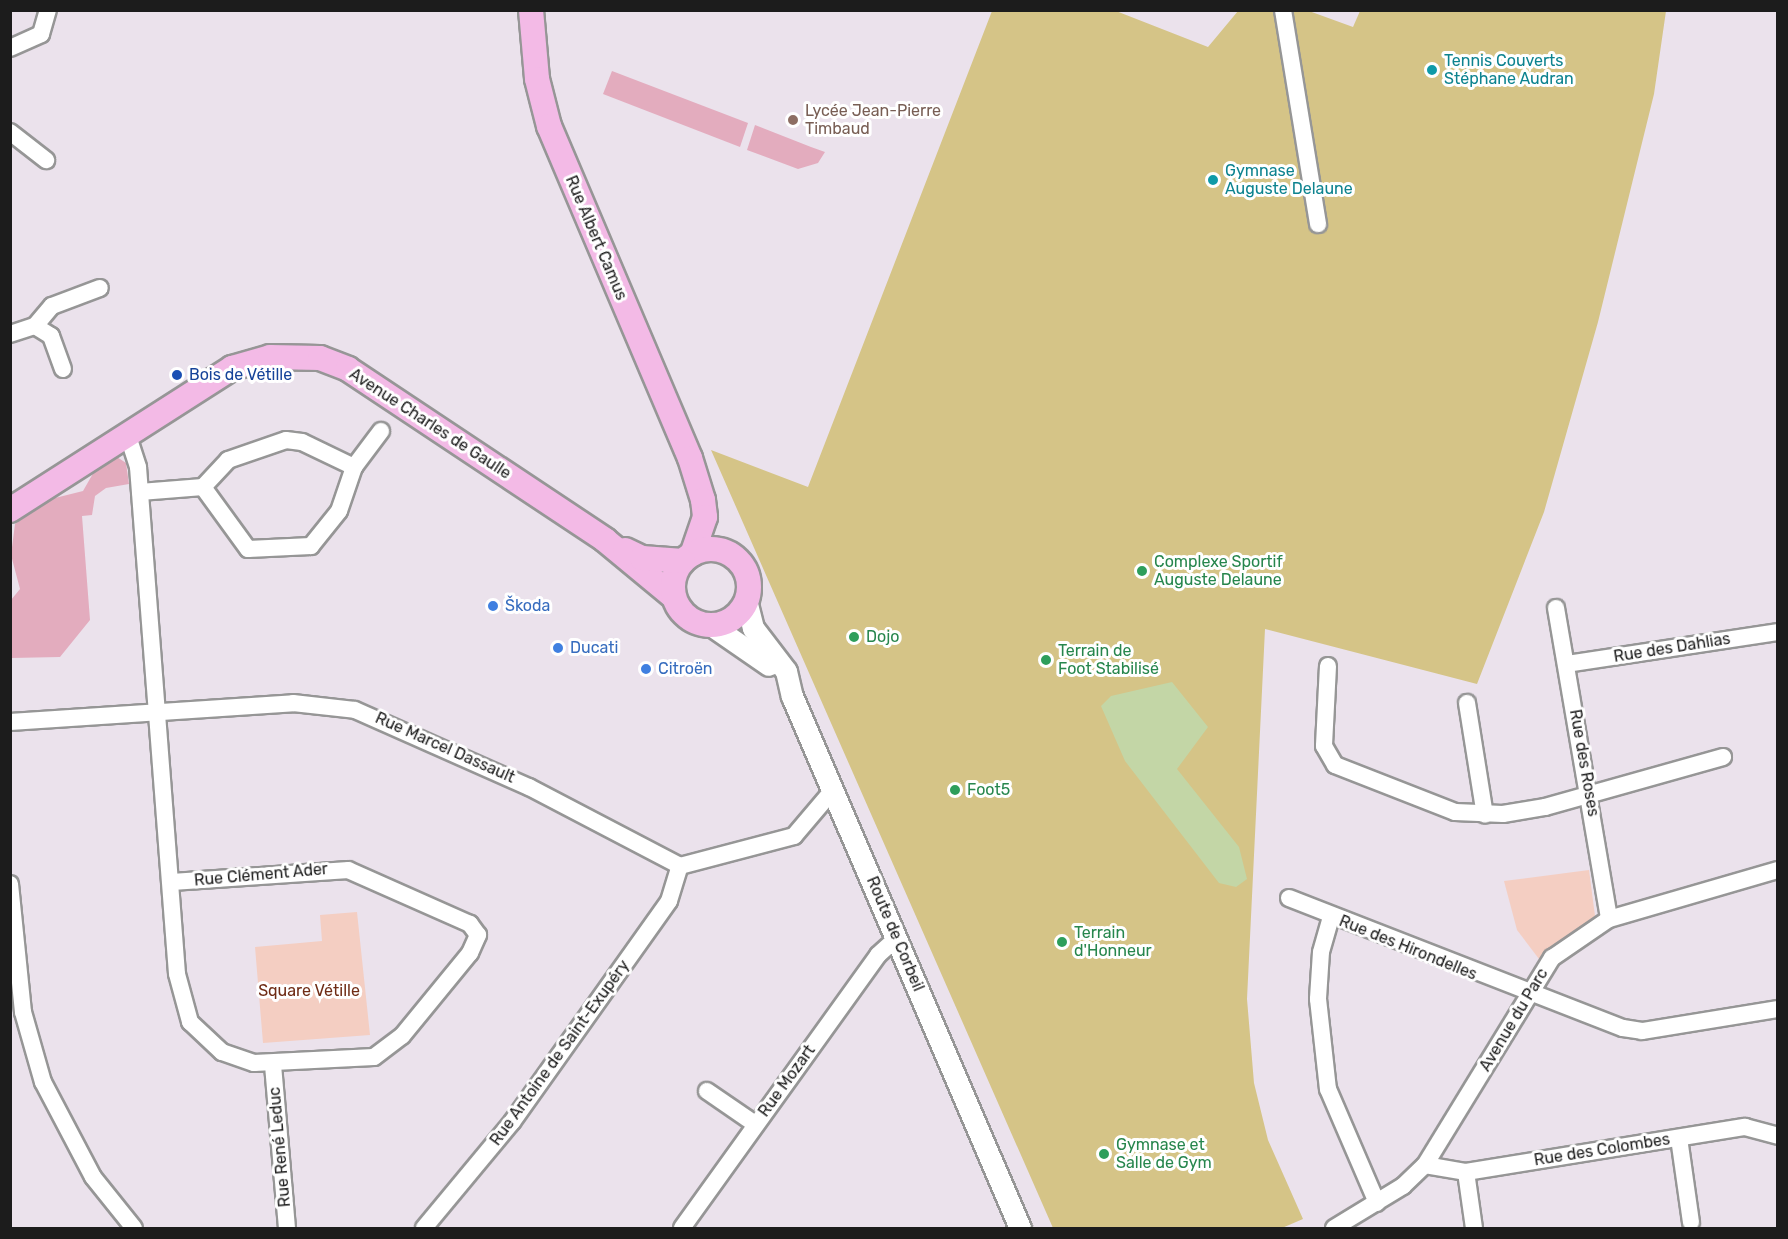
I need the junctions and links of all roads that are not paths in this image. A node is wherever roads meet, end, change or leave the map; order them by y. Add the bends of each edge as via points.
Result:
1 (48, 10) edge
2 (531, 10) edge
3 (1282, 10) edge
4 (10, 48) edge
5 (10, 132) edge
6 (46, 160) dead end
7 (1318, 224) dead end
8 (100, 288) dead end
9 (35, 326) junction
10 (10, 334) edge
11 (63, 369) dead end
12 (381, 431) dead end
13 (127, 433) junction
14 (690, 458) junction
15 (354, 467) junction
16 (203, 487) junction
17 (140, 492) junction
18 (15, 502) edge
19 (605, 540) junction
20 (726, 553) junction
21 (687, 558) junction
22 (674, 597) junction
23 (746, 600) junction
24 (1556, 608) dead end
25 (711, 625) junction
26 (1778, 632) edge
27 (1567, 664) junction
28 (1328, 666) dead end
29 (792, 696) junction
30 (1467, 703) dead end
31 (158, 710) junction
32 (10, 722) edge
33 (1723, 757) dead end
34 (834, 790) junction
35 (1590, 795) junction
36 (1485, 815) junction
37 (680, 866) junction
38 (1778, 870) edge
39 (172, 882) junction
40 (10, 884) edge
41 (1288, 898) dead end
42 (1331, 917) junction
43 (1609, 919) junction
44 (897, 938) junction
45 (1528, 992) junction
46 (1778, 1009) edge
47 (273, 1065) junction
48 (707, 1091) dead end
49 (755, 1124) junction
50 (1778, 1136) edge
51 (1679, 1138) junction
52 (1425, 1165) junction
53 (997, 1172) junction
54 (1466, 1172) junction
55 (1377, 1203) junction
56 (1691, 1222) dead end
57 (134, 1228) edge
58 (286, 1228) edge
59 (424, 1228) edge
60 (682, 1228) edge
61 (1020, 1228) edge
62 (1034, 1228) edge
63 (1334, 1228) edge
64 (1474, 1228) edge

1 - 4 street via 41,34
2 - 14 main road, Rue Albert Camus via 537,79 549,126
3 - 7 street
5 - 6 street
8 - 9 street via 52,306
9 - 10 street
9 - 11 street via 51,336
12 - 15 street
13 - 17 street, Rue Clément Ader
13 - 18 main road, Avenue Charles de Gaulle
13 - 19 main road, Avenue Charles de Gaulle via 232,368 270,357 321,358 348,369
14 - 20 main road, Rue Albert Camus via 711,496
14 - 21 main road, Rue Albert Camus via 705,517
15 - 16 street via 302,442 286,440 228,460
15 - 16 street via 339,511 311,546 248,549
16 - 17 street
17 - 31 street, Rue Clément Ader
19 - 21 main road, Avenue Charles de Gaulle via 642,558
19 - 22 main road, Avenue Charles de Gaulle
20 - 21 main road
20 - 23 main road via 744,570
21 - 22 main road via 674,578
22 - 25 main road via 687,617
23 - 25 main road via 732,619
23 - 29 street, Route de Corbeil via 753,627 779,656
24 - 27 street, Rue des Roses
25 - 29 street, Route de Corbeil via 753,649
26 - 27 street, Rue des Dahlias
27 - 35 street, Rue des Roses
28 - 36 street via 1324,746 1335,765 1455,812
29 - 34 street, Route de Corbeil
30 - 36 street
31 - 32 street, Rue Marcel Dassault
31 - 37 street, Rue Marcel Dassault via 292,703 376,716 529,787
31 - 39 street, Rue Clément Ader
33 - 35 street
34 - 37 street via 794,836
34 - 44 street, Route de Corbeil
35 - 36 street
35 - 43 street, Rue des Roses
37 - 59 street, Rue Antoine de Saint-Exupéry via 669,901 505,1131
38 - 43 street, Avenue du Parc
39 - 47 street, Rue Clément Ader via 177,975 190,1022 222,1052
39 - 47 street, Rue Clément Ader via 348,870 470,924 478,936 470,953 382,1054
40 - 57 street via 22,1012 44,1082 93,1178
41 - 42 street, Rue des Hirondelles
42 - 45 street, Rue des Hirondelles
42 - 55 street via 1318,999 1328,1089
43 - 45 street, Avenue du Parc via 1552,958
44 - 49 street, Rue Mozart via 878,955
44 - 53 street, Route de Corbeil
45 - 46 street, Rue des Hirondelles via 1642,1031
45 - 52 street, Avenue du Parc
47 - 58 street, Rue René Leduc
48 - 49 street
49 - 60 street, Rue Mozart
50 - 51 street, Rue des Colombes via 1744,1127
51 - 54 street, Rue des Colombes
51 - 56 street
52 - 54 street, Rue des Colombes
52 - 55 street, Avenue du Parc
53 - 61 street, Route de Corbeil
53 - 62 street, Route de Corbeil
54 - 64 street
55 - 63 street, Avenue du Parc

